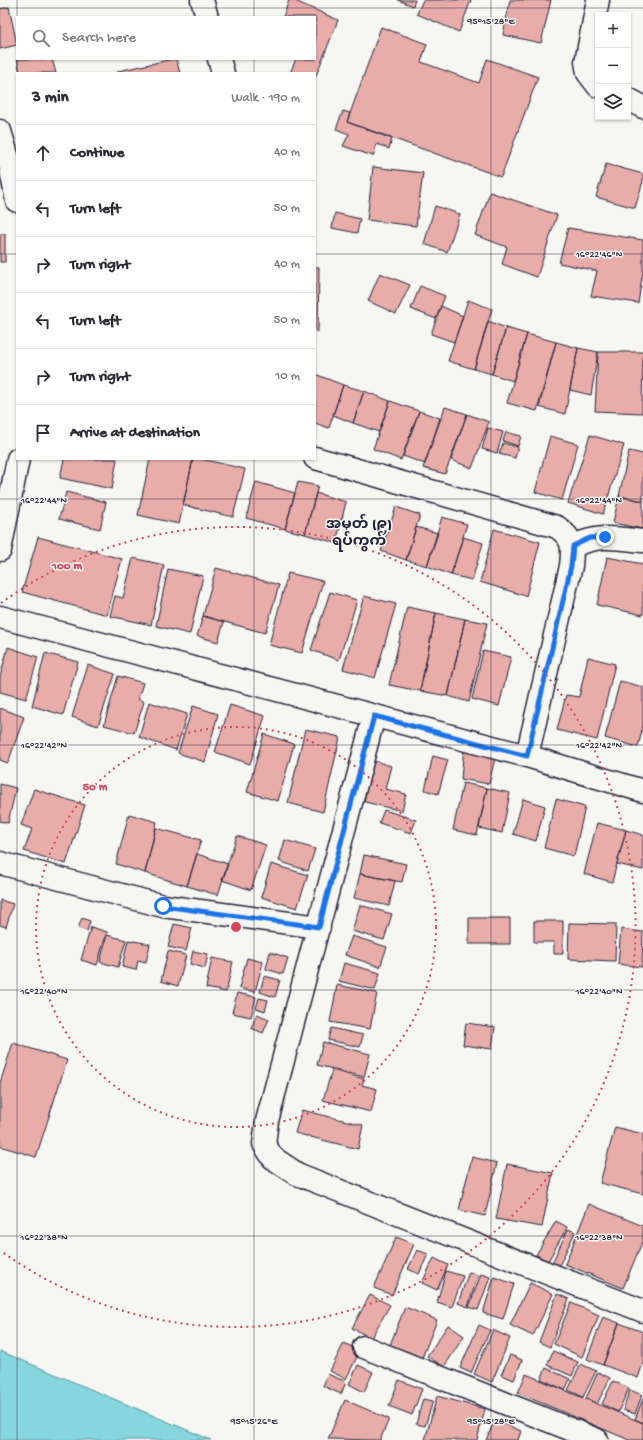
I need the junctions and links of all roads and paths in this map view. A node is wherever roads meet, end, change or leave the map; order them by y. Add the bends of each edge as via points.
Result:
1 (202, 0) edge
2 (598, 0) edge
3 (207, 16) edge
4 (219, 60) edge
5 (223, 72) edge
6 (596, 84) edge
7 (631, 101) edge
8 (643, 107) edge
9 (0, 131) edge
10 (16, 196) edge
11 (316, 458) edge
12 (18, 460) edge
13 (643, 541) edge
14 (573, 546) junction
15 (0, 550) edge
16 (0, 617) edge
17 (374, 716) junction
18 (527, 756) junction
19 (643, 791) edge
20 (0, 863) edge
21 (319, 927) junction
22 (643, 1311) edge
23 (364, 1347) dead end
24 (597, 1440) edge

1 - 3 street
2 - 6 street via 586,62 588,73
4 - 5 street
7 - 8 street
9 - 10 street
11 - 14 street via 557,527 566,534
12 - 15 street
13 - 14 street via 590,538
14 - 18 street via 571,566
16 - 17 street
17 - 18 street
17 - 21 street
18 - 19 street
20 - 21 street via 163,906
21 - 22 street via 268,1121 264,1144 273,1158 296,1174
23 - 24 street

